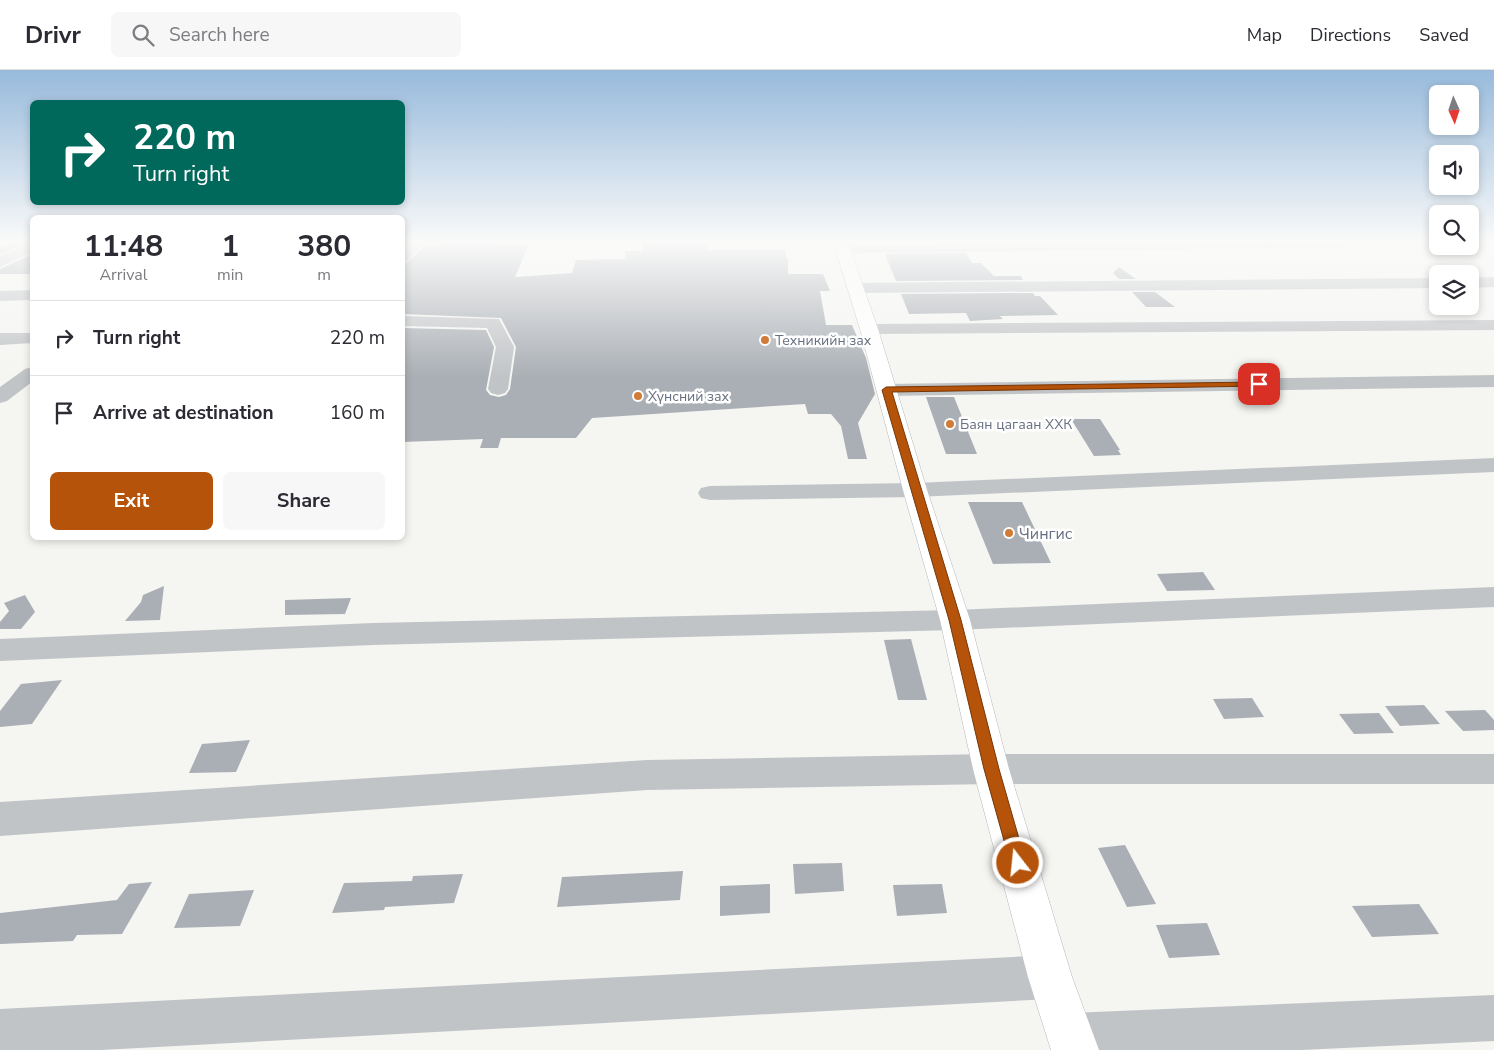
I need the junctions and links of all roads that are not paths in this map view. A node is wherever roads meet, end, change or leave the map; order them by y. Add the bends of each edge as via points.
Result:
1 (1003, 287) edge
2 (856, 288) joint
3 (30, 295) edge
4 (0, 296) edge
5 (405, 321) edge
6 (1494, 325) edge
7 (869, 328) junction
8 (30, 338) edge
9 (0, 339) edge
10 (27, 378) edge
11 (1494, 381) edge
12 (0, 383) edge
13 (498, 389) dead end
14 (886, 390) junction
15 (0, 397) edge
16 (1494, 465) edge
17 (915, 490) junction
18 (710, 493) dead end
19 (1494, 597) edge
20 (955, 620) junction
21 (0, 650) edge
22 (1494, 768) edge
23 (991, 769) junction
24 (0, 819) edge
25 (1050, 977) junction
26 (1494, 1018) edge
27 (0, 1032) edge
28 (1073, 1043) edge

1 - 2 street
2 - 7 main road
3 - 4 street
5 - 13 street via 493,323 505,348
6 - 7 street
7 - 14 main road
8 - 9 street
10 - 12 street
10 - 15 street
11 - 14 street
14 - 17 main road
16 - 17 street
17 - 18 street
17 - 20 main road
19 - 20 street
20 - 21 street via 373,634
20 - 23 main road
22 - 23 street
23 - 24 street via 647,775
23 - 25 main road
25 - 27 street
25 - 28 main road
26 - 28 street

